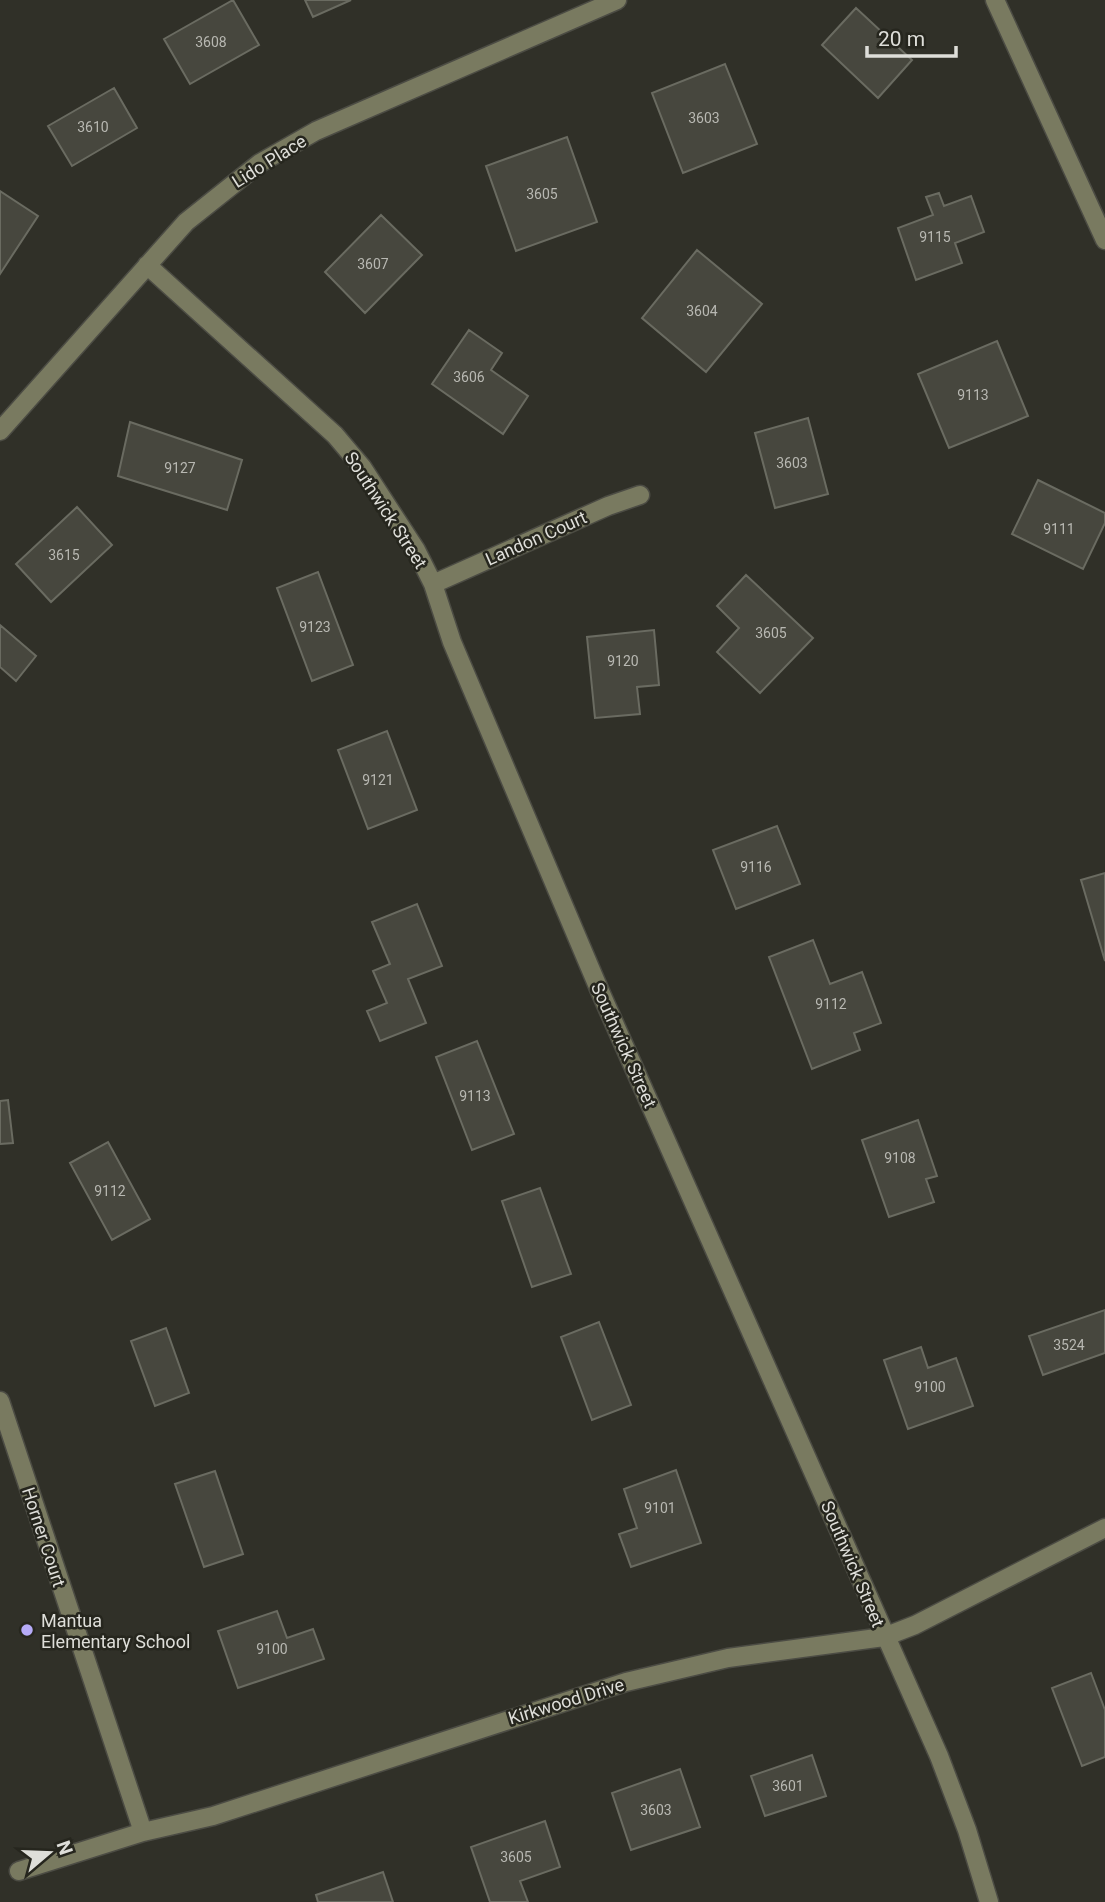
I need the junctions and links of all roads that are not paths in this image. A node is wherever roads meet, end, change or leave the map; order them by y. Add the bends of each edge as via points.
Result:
1 (617, 0) edge
2 (995, 0) edge
3 (1105, 240) edge
4 (147, 265) junction
5 (0, 431) edge
6 (640, 495) dead end
7 (433, 584) junction
8 (0, 1401) edge
9 (1105, 1528) edge
10 (884, 1637) junction
11 (143, 1832) junction
12 (19, 1871) dead end
13 (989, 1902) edge

1 - 4 street, Lido Place via 282,150 207,202
2 - 3 street
4 - 5 street, Lido Place
4 - 7 street, Southwick Street via 335,435 362,467
6 - 7 street, Landon Court
7 - 10 street, Southwick Street via 452,642 599,989
8 - 11 street, Horner Court
9 - 10 street, Kirkwood Drive
10 - 11 street, Kirkwood Drive via 728,1658 626,1682 213,1816
10 - 13 street, Southwick Street via 939,1756
11 - 12 street, Kirkwood Drive

